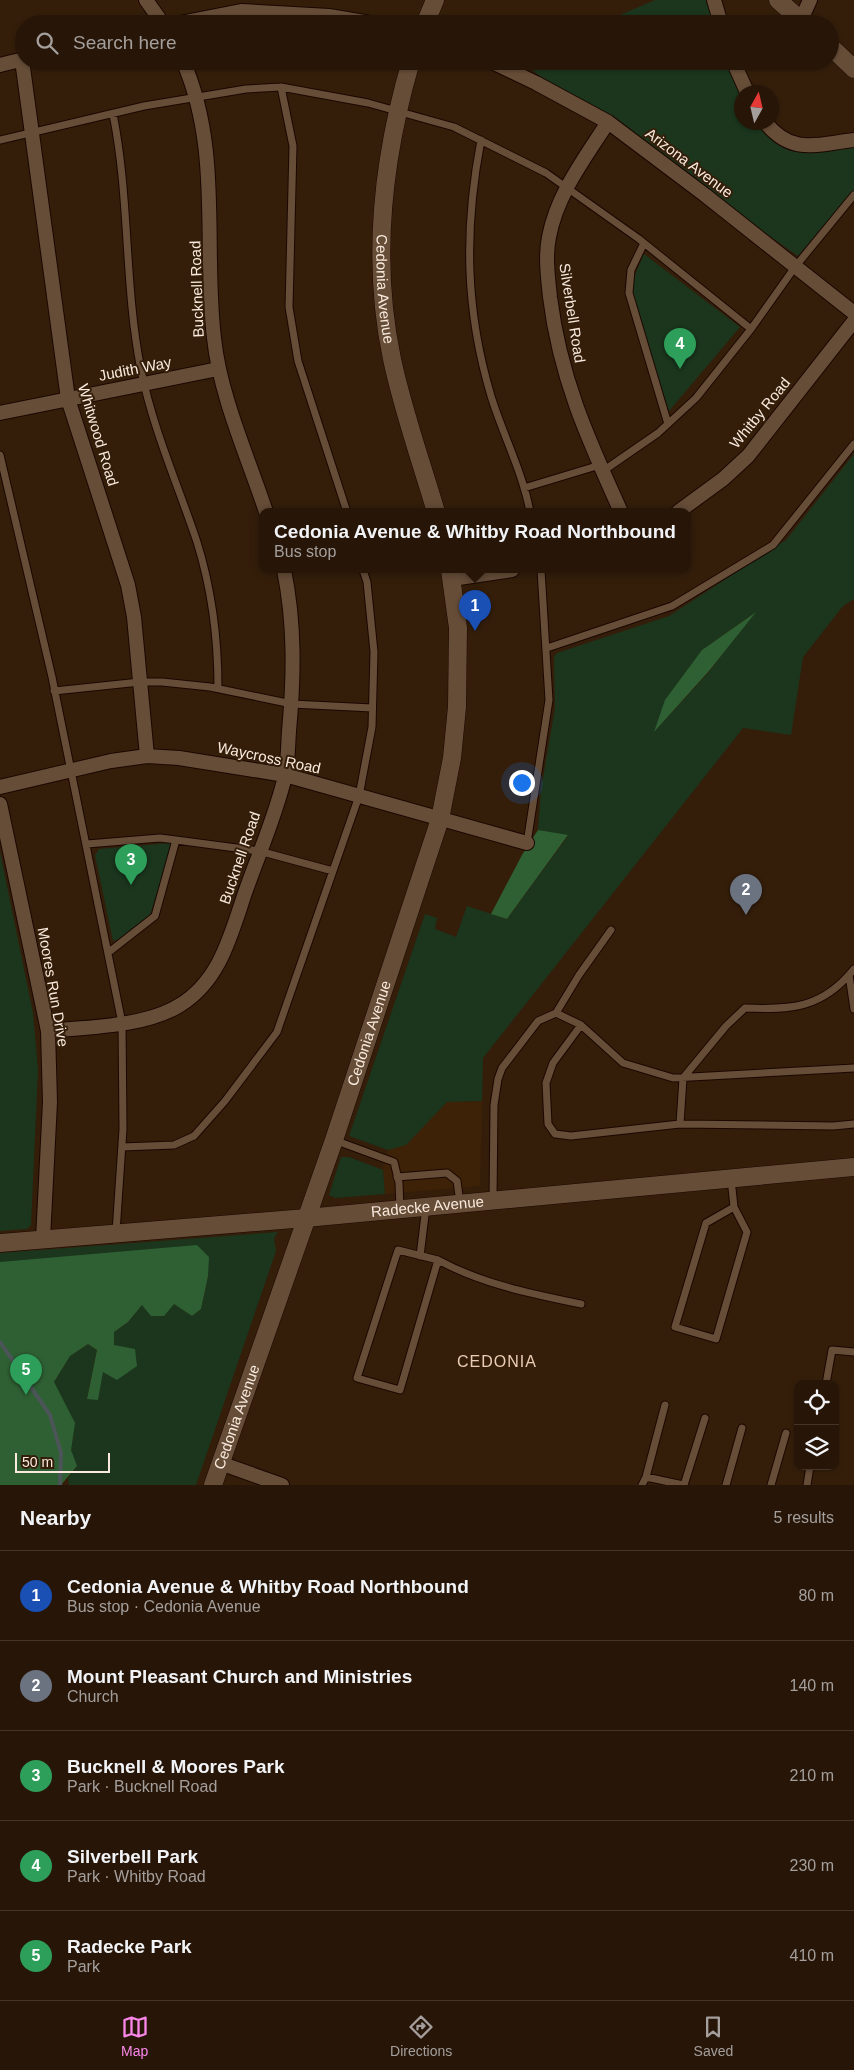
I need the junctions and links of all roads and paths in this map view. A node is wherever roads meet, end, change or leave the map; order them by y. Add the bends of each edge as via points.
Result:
1 (146, 0) edge
2 (435, 0) edge
3 (714, 0) edge
4 (778, 0) edge
5 (810, 0) edge
6 (157, 15) edge
7 (221, 15) edge
8 (312, 15) edge
9 (429, 15) edge
10 (718, 15) edge
11 (795, 15) edge
12 (805, 15) edge
13 (839, 54) edge
14 (15, 61) edge
15 (0, 65) edge
16 (854, 68) edge
17 (24, 70) edge
18 (186, 70) edge
19 (409, 70) edge
20 (509, 70) edge
21 (737, 70) edge
22 (744, 85) edge
23 (281, 87) junction
24 (197, 97) junction
25 (398, 111) junction
26 (113, 114) junction
27 (608, 122) junction
28 (772, 130) edge
29 (32, 132) junction
30 (0, 140) edge
31 (481, 140) junction
32 (854, 140) edge
33 (568, 187) junction
34 (854, 195) edge
35 (644, 243) junction
36 (795, 267) junction
37 (854, 313) edge
38 (854, 321) edge
39 (751, 329) junction
40 (218, 369) junction
41 (144, 384) junction
42 (68, 399) junction
43 (0, 413) edge
44 (668, 424) junction
45 (854, 444) edge
46 (0, 456) edge
47 (601, 468) junction
48 (524, 488) junction
49 (9, 493) junction
50 (0, 494) edge
51 (265, 508) edge
52 (346, 508) edge
53 (435, 508) edge
54 (529, 508) edge
55 (619, 508) edge
56 (683, 508) edge
57 (284, 573) edge
58 (365, 573) edge
59 (466, 573) edge
60 (541, 573) edge
61 (451, 574) edge
62 (547, 648) junction
63 (140, 682) junction
64 (218, 688) junction
65 (54, 691) junction
66 (292, 704) junction
67 (372, 708) junction
68 (147, 756) junction
69 (70, 769) junction
70 (285, 775) junction
71 (0, 786) edge
72 (359, 796) junction
73 (0, 804) edge
74 (440, 819) junction
75 (176, 840) junction
76 (527, 843) joint
77 (87, 844) junction
78 (259, 851) junction
79 (333, 871) junction
80 (611, 930) dead end
81 (109, 952) junction
82 (854, 969) edge
83 (849, 975) junction
84 (854, 1009) edge
85 (556, 1013) junction
86 (122, 1023) junction
87 (581, 1025) junction
88 (48, 1031) junction
89 (854, 1068) edge
90 (683, 1078) junction
91 (680, 1124) junction
92 (854, 1124) edge
93 (334, 1140) junction
94 (122, 1147) junction
95 (854, 1167) edge
96 (397, 1177) junction
97 (731, 1178) junction
98 (493, 1200) junction
99 (460, 1203) junction
100 (426, 1206) junction
101 (734, 1207) junction
102 (400, 1208) junction
103 (306, 1218) junction
104 (116, 1232) junction
105 (43, 1239) junction
106 (1, 1243) edge
107 (420, 1256) junction
108 (438, 1260) junction
109 (581, 1304) dead end
110 (854, 1352) edge
111 (827, 1380) edge
112 (665, 1405) dead end
113 (705, 1418) dead end
114 (742, 1428) dead end
115 (786, 1433) dead end
116 (220, 1463) junction
117 (809, 1470) edge
118 (646, 1477) junction
119 (213, 1485) edge
120 (282, 1485) edge
121 (642, 1485) edge
122 (683, 1485) edge
123 (726, 1485) edge
124 (771, 1485) edge
125 (807, 1485) edge

1 - 6 street
2 - 9 street
3 - 10 street
4 - 11 street
5 - 12 street
7 - 8 street via 242,11
13 - 16 street
14 - 15 street
17 - 29 street, Whitwood Road
18 - 24 street, Bucknell Road
19 - 25 street, Cedonia Avenue
20 - 27 street, Arizona Avenue
21 - 22 street
23 - 24 lane
23 - 25 lane
23 - 52 lane via 294,146 289,252 289,307 293,336 298,361
24 - 26 lane
24 - 40 street, Bucknell Road via 209,172 211,315
25 - 31 lane
25 - 53 street, Cedonia Avenue via 382,215 386,323 400,392
26 - 29 lane
26 - 41 lane via 123,172 133,325
27 - 33 street, Silverbell Road
27 - 36 street, Arizona Avenue
28 - 32 street via 791,145
29 - 30 lane
29 - 42 street, Whitwood Road
31 - 33 lane
31 - 48 lane via 474,174 469,235 472,314 491,395
33 - 35 lane
33 - 47 street, Silverbell Road via 549,236 548,277 556,338 566,380
34 - 36 lane
35 - 39 lane
35 - 44 lane via 632,270 629,293
36 - 37 street, Arizona Avenue
36 - 39 lane
38 - 56 street, Whitby Road via 748,456
39 - 44 lane via 702,392
40 - 41 street, Judith Way
40 - 51 street, Bucknell Road
41 - 42 street, Judith Way
41 - 64 lane via 197,544 210,595 218,644
42 - 43 street, Judith Way
42 - 63 street, Whitwood Road via 128,585
44 - 47 lane
45 - 62 lane via 773,545 672,606
46 - 49 lane
47 - 48 lane
47 - 55 street, Silverbell Road
48 - 54 lane
49 - 50 lane
49 - 65 lane
57 - 66 street, Bucknell Road via 292,618
58 - 67 lane via 374,652
59 - 61 street
60 - 62 lane
61 - 74 street, Cedonia Avenue via 458,628 457,707 452,758
62 - 76 lane via 548,712
63 - 64 lane
63 - 65 lane
63 - 68 street, Whitwood Road
64 - 66 lane
65 - 69 lane
66 - 67 lane
66 - 70 street, Bucknell Road
67 - 72 lane via 372,728
68 - 69 street, Waycross Road
68 - 70 street, Waycross Road via 211,762
69 - 71 street, Waycross Road
69 - 77 lane
70 - 72 street, Waycross Road
70 - 78 street, Bucknell Road
72 - 74 street, Waycross Road
72 - 79 lane
73 - 88 street, Moores Run Drive
74 - 76 street, Waycross Road
74 - 93 street, Cedonia Avenue
75 - 77 lane via 160,838
75 - 78 lane
75 - 81 lane via 154,916
77 - 81 lane
78 - 79 lane
78 - 86 street, Bucknell Road via 225,952 209,979 197,993 172,1010
79 - 94 lane via 283,1015 268,1045 194,1136 174,1145
80 - 85 lane
81 - 86 lane
82 - 83 lane
83 - 84 lane
83 - 90 lane via 841,985 816,1002 780,1010 744,1008
85 - 87 lane
85 - 98 lane via 538,1021 502,1068 498,1079 494,1105
86 - 88 street, Bucknell Road
86 - 94 lane
87 - 90 lane via 623,1063
87 - 91 lane via 553,1063 546,1083 548,1124 555,1134 571,1136
88 - 105 street, Moores Run Drive via 50,1102
89 - 90 lane
90 - 91 lane
91 - 92 lane
93 - 96 lane via 394,1162
93 - 103 street, Cedonia Avenue
94 - 104 lane
95 - 97 street, Radecke Avenue
96 - 99 lane via 447,1173 458,1181
96 - 102 lane
97 - 98 street, Radecke Avenue
97 - 101 lane
98 - 99 street, Radecke Avenue
99 - 100 street, Radecke Avenue
100 - 102 street, Radecke Avenue
100 - 107 lane
101 - 101 lane via 706,1224 675,1327 716,1339 747,1232
102 - 103 street, Radecke Avenue
103 - 104 street, Radecke Avenue
103 - 116 street, Cedonia Avenue
104 - 105 street, Radecke Avenue
105 - 106 street, Radecke Avenue
107 - 108 lane
107 - 108 lane via 398,1250 356,1378 400,1390
108 - 109 lane via 461,1272 524,1292
110 - 111 lane via 832,1350
112 - 118 lane
113 - 122 lane
114 - 123 lane
115 - 124 lane
116 - 119 street, Cedonia Avenue
116 - 120 street
117 - 125 lane
118 - 121 lane
118 - 122 lane

